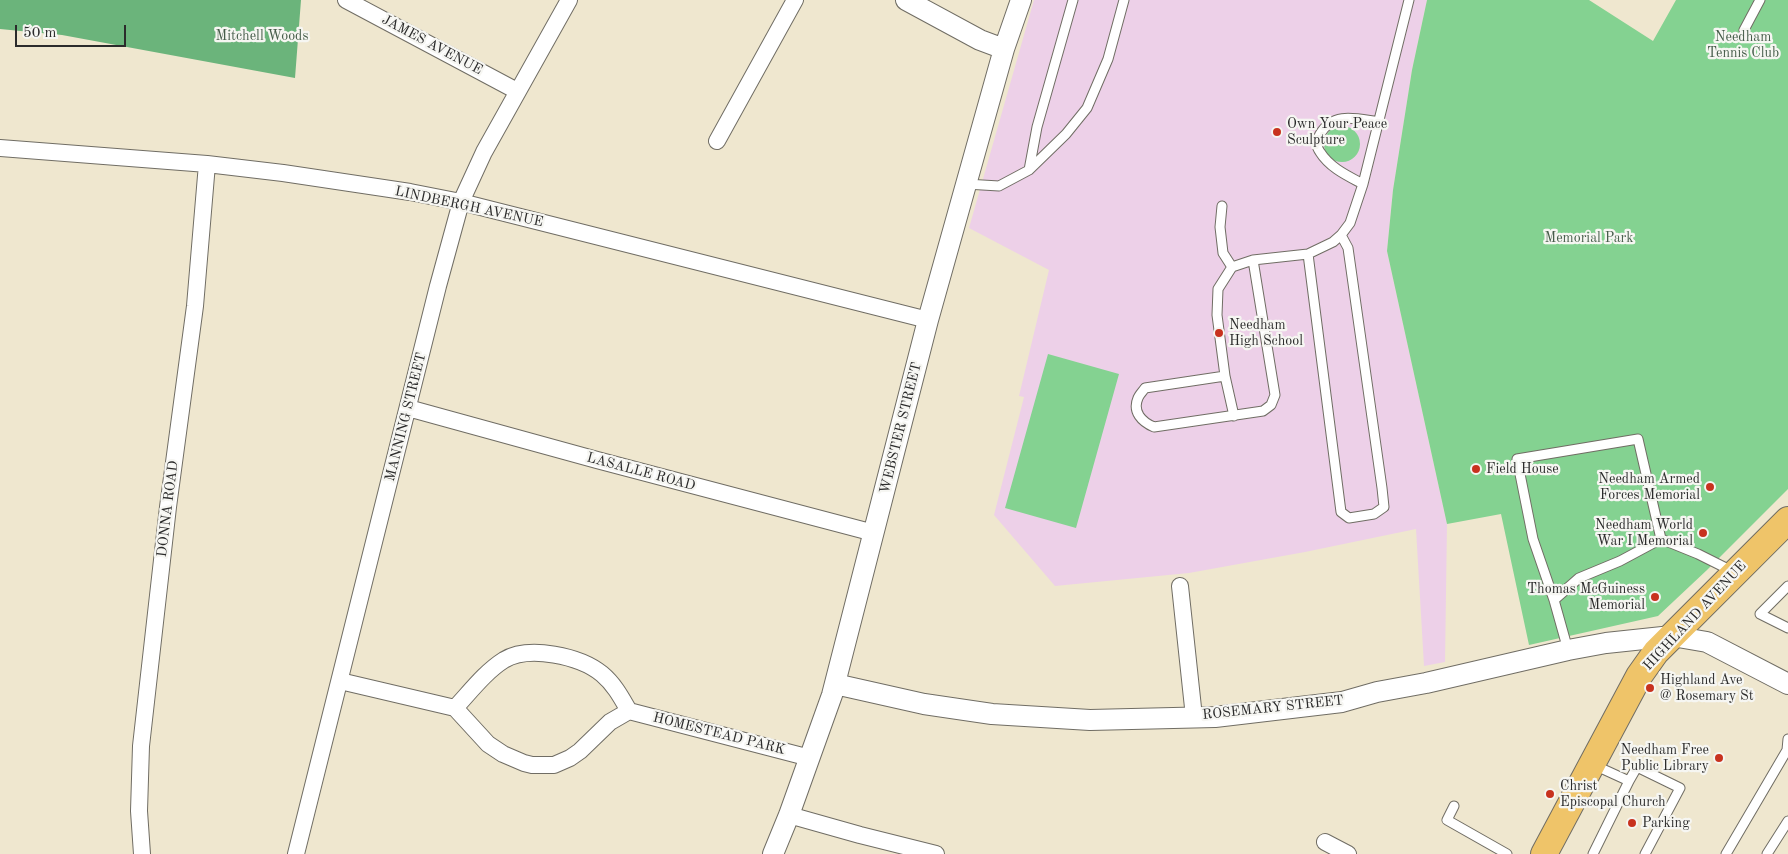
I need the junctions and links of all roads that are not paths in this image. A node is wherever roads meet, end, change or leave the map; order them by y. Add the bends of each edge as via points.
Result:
1 (346, 0) edge
2 (569, 0) edge
3 (795, 0) edge
4 (906, 0) edge
5 (1021, 0) edge
6 (1073, 0) edge
7 (1124, 0) edge
8 (1409, 0) edge
9 (1760, 0) edge
10 (1744, 30) dead end
11 (1004, 49) junction
12 (517, 91) junction
13 (1379, 122) junction
14 (717, 141) dead end
15 (0, 148) edge
16 (207, 164) junction
17 (1029, 170) junction
18 (966, 184) junction
19 (1363, 184) junction
20 (461, 202) junction
21 (1222, 206) dead end
22 (1341, 235) junction
23 (1308, 254) junction
24 (1252, 260) junction
25 (1232, 267) junction
26 (928, 320) junction
27 (1225, 376) junction
28 (408, 408) junction
29 (1234, 416) junction
30 (1788, 520) edge
31 (874, 533) junction
32 (1662, 539) junction
33 (1734, 573) junction
34 (1180, 586) dead end
35 (1788, 586) edge
36 (1554, 600) junction
37 (1788, 628) edge
38 (1672, 636) junction
39 (1568, 650) junction
40 (340, 681) junction
41 (835, 684) junction
42 (1788, 684) edge
43 (455, 708) junction
44 (629, 711) junction
45 (1194, 716) junction
46 (1788, 739) edge
47 (1786, 756) edge
48 (810, 758) junction
49 (1592, 764) junction
50 (1629, 781) junction
51 (1454, 806) dead end
52 (789, 814) junction
53 (1788, 821) edge
54 (1325, 842) dead end
55 (1547, 853) edge
56 (142, 854) edge
57 (296, 854) edge
58 (773, 854) edge
59 (936, 854) edge
60 (1348, 854) edge
61 (1507, 854) edge
62 (1593, 854) edge
63 (1645, 854) edge
64 (1726, 854) edge
65 (1767, 854) edge

1 - 12 street, JAMES AVENUE
2 - 12 street, MANNING STREET
3 - 14 street
4 - 11 street via 980,40
5 - 11 street, WEBSTER STREET
6 - 17 lane via 1037,127
7 - 17 lane via 1108,59 1086,108 1066,134
8 - 13 lane
9 - 10 lane
11 - 18 street, WEBSTER STREET
12 - 20 street, MANNING STREET
13 - 19 lane
13 - 19 lane via 1345,117 1326,125 1317,140 1319,151 1334,168
15 - 16 street, LINDBERGH AVENUE
16 - 20 street, LINDBERGH AVENUE via 312,177
16 - 56 street, DONNA ROAD via 195,306 141,746 139,811
17 - 18 lane via 999,186
18 - 26 street, WEBSTER STREET
19 - 22 lane via 1350,223
20 - 26 street, LINDBERGH AVENUE
20 - 28 street, MANNING STREET
21 - 25 lane via 1223,253
22 - 23 lane
22 - 23 lane via 1348,248 1382,488 1384,507 1374,514 1349,518 1342,512
23 - 24 lane
24 - 25 lane
24 - 29 lane via 1275,395 1263,411
25 - 27 lane via 1218,289 1217,314
26 - 31 street, WEBSTER STREET
27 - 29 lane
27 - 29 lane via 1145,388 1137,398 1137,412 1144,423 1154,427
28 - 31 street, LASALLE ROAD
28 - 40 street, MANNING STREET
30 - 33 main road, HIGHLAND AVENUE
31 - 41 street, WEBSTER STREET
32 - 33 lane
32 - 36 lane via 1579,578
32 - 36 lane via 1638,439 1517,458 1533,539
33 - 38 main road, HIGHLAND AVENUE
34 - 45 street
35 - 37 lane via 1760,614
36 - 39 lane
38 - 39 street, ROSEMARY STREET
38 - 42 street, ROSEMARY STREET via 1707,642
38 - 49 main road, HIGHLAND AVENUE via 1639,676
39 - 45 street, ROSEMARY STREET via 1342,702 1215,717
40 - 43 street
40 - 57 street, MANNING STREET
41 - 45 street, ROSEMARY STREET via 924,704 992,714 1090,720
41 - 48 street, WEBSTER STREET
43 - 44 street via 488,744 503,754 524,763 544,766 570,758 610,722
43 - 44 street via 487,673 504,660 519,654 536,653 575,660 594,669 618,691
44 - 48 street, HOMESTEAD PARK
46 - 47 lane
47 - 64 lane
48 - 52 street, WEBSTER STREET
49 - 50 lane
49 - 55 main road, HIGHLAND AVENUE
50 - 62 lane
50 - 63 lane via 1637,767 1680,788
51 - 61 lane via 1447,820
52 - 58 street, WEBSTER STREET
52 - 59 street
53 - 65 lane
54 - 60 street

